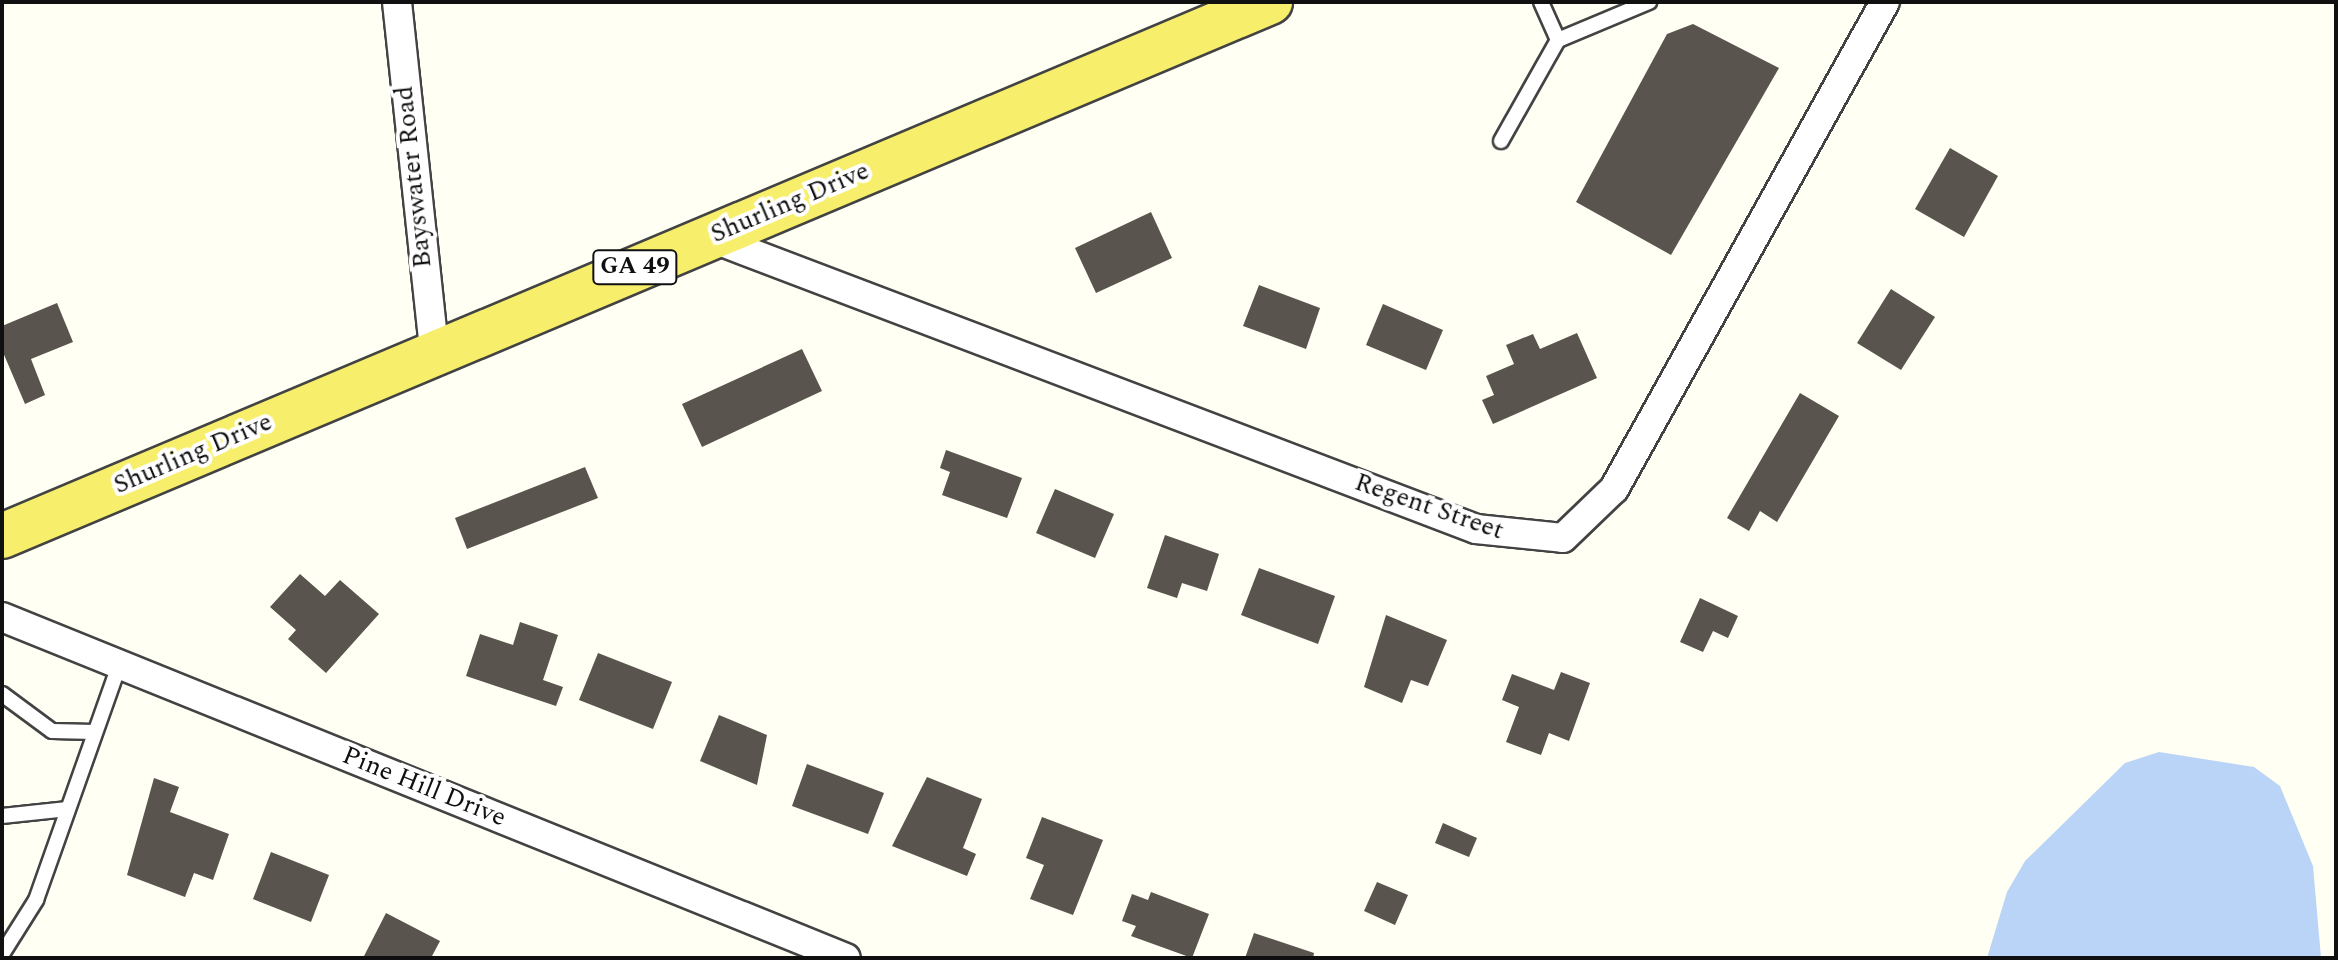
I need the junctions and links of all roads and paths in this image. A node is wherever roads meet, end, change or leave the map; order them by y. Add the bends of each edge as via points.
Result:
1 (397, 2) edge
2 (1270, 2) edge
3 (1541, 2) edge
4 (1649, 2) edge
5 (1885, 2) edge
6 (1558, 40) junction
7 (1501, 141) dead end
8 (709, 237) junction
9 (434, 351) junction
10 (2, 536) edge
11 (2, 617) edge
12 (118, 668) junction
13 (2, 694) edge
14 (95, 732) junction
15 (68, 809) junction
16 (2, 816) edge
17 (2, 954) edge
18 (846, 958) edge

1 - 9 street, Bayswater Road
2 - 8 main road, Shurling Drive / GA 49
3 - 6 lane
4 - 6 lane
5 - 8 street, Regent Street via 1614,489 1563,538 1538,541 1476,529
6 - 7 lane
8 - 9 main road, Shurling Drive / GA 49
9 - 10 main road, Shurling Drive / GA 49
11 - 12 street, Pine Hill Drive
12 - 14 lane
12 - 18 street, Pine Hill Drive
13 - 14 lane via 52,731
14 - 15 lane
15 - 16 lane
15 - 17 lane via 36,900

